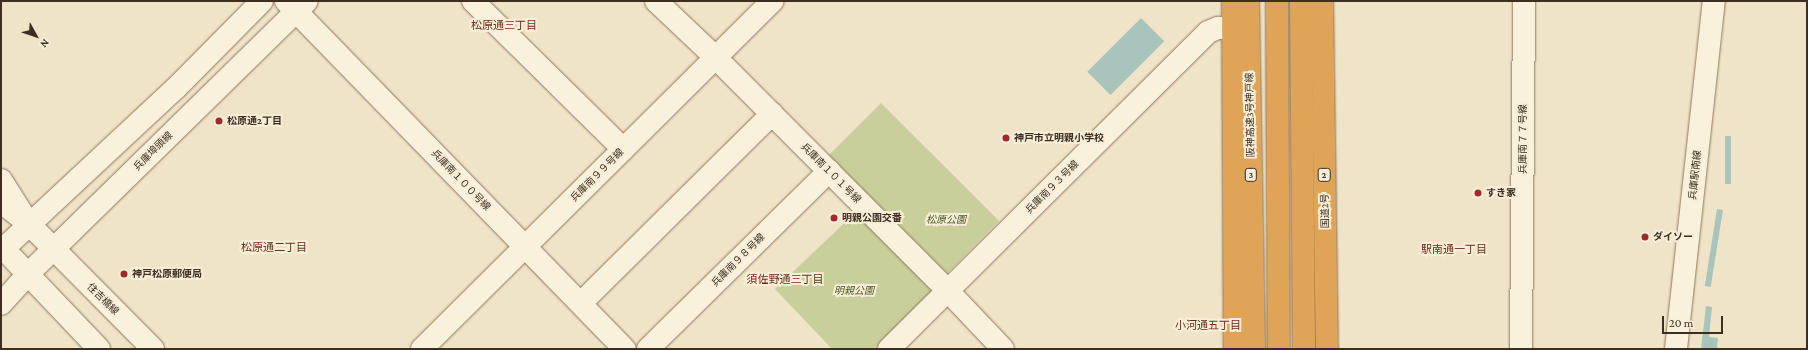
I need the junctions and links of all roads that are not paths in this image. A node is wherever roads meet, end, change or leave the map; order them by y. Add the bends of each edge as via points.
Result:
1 (262, 1) edge
2 (474, 1) edge
3 (656, 1) edge
4 (772, 1) edge
5 (1233, 1) edge
6 (1248, 1) edge
7 (1277, 1) edge
8 (1302, 1) edge
9 (1322, 1) edge
10 (1524, 1) edge
11 (1714, 1) edge
12 (297, 4) edge
13 (1226, 28) junction
14 (715, 57) junction
15 (772, 114) junction
16 (623, 150) junction
17 (829, 171) junction
18 (1, 180) edge
19 (1, 202) edge
20 (29, 224) junction
21 (526, 247) junction
22 (2, 248) edge
23 (54, 249) junction
24 (28, 274) junction
25 (947, 290) junction
26 (581, 303) junction
27 (1, 304) edge
28 (99, 349) edge
29 (153, 349) edge
30 (422, 349) edge
31 (625, 349) edge
32 (648, 349) edge
33 (889, 349) edge
34 (1003, 349) edge
35 (1235, 349) edge
36 (1254, 349) edge
37 (1279, 349) edge
38 (1304, 349) edge
39 (1326, 349) edge
40 (1521, 349) edge
41 (1676, 349) edge

1 - 20 street via 176,88
2 - 16 street
3 - 14 street, 兵庫南１０１号線
4 - 14 street, 兵庫南９９号線
5 - 13 highway
6 - 36 highway, 阪神高速3号神戸線 / 3
7 - 37 highway
8 - 38 highway
9 - 39 highway, 国道2号 / 2
10 - 40 street, 兵庫南７７号線
11 - 41 street, 兵庫駅南線
12 - 21 street, 兵庫南１００号線
12 - 23 street, 兵庫埠頭線
13 - 25 street, 兵庫南９３号線 via 1208,32
13 - 35 highway
14 - 15 street, 兵庫南１０１号線
14 - 16 street, 兵庫南９９号線
15 - 17 street, 兵庫南１０１号線
15 - 26 street
16 - 21 street, 兵庫南９９号線
17 - 25 street, 兵庫南１０１号線
17 - 32 street, 兵庫南９８号線
18 - 20 street
19 - 20 street
20 - 22 street
20 - 23 street, 住吉橋線
21 - 26 street, 兵庫南１００号線
21 - 30 street, 兵庫南９９号線
22 - 24 street
23 - 24 street, 兵庫埠頭線
23 - 29 street, 住吉橋線
24 - 27 street, 兵庫埠頭線
24 - 28 street
25 - 33 street, 兵庫南９３号線
25 - 34 street, 兵庫南１０１号線
26 - 31 street, 兵庫南１００号線

